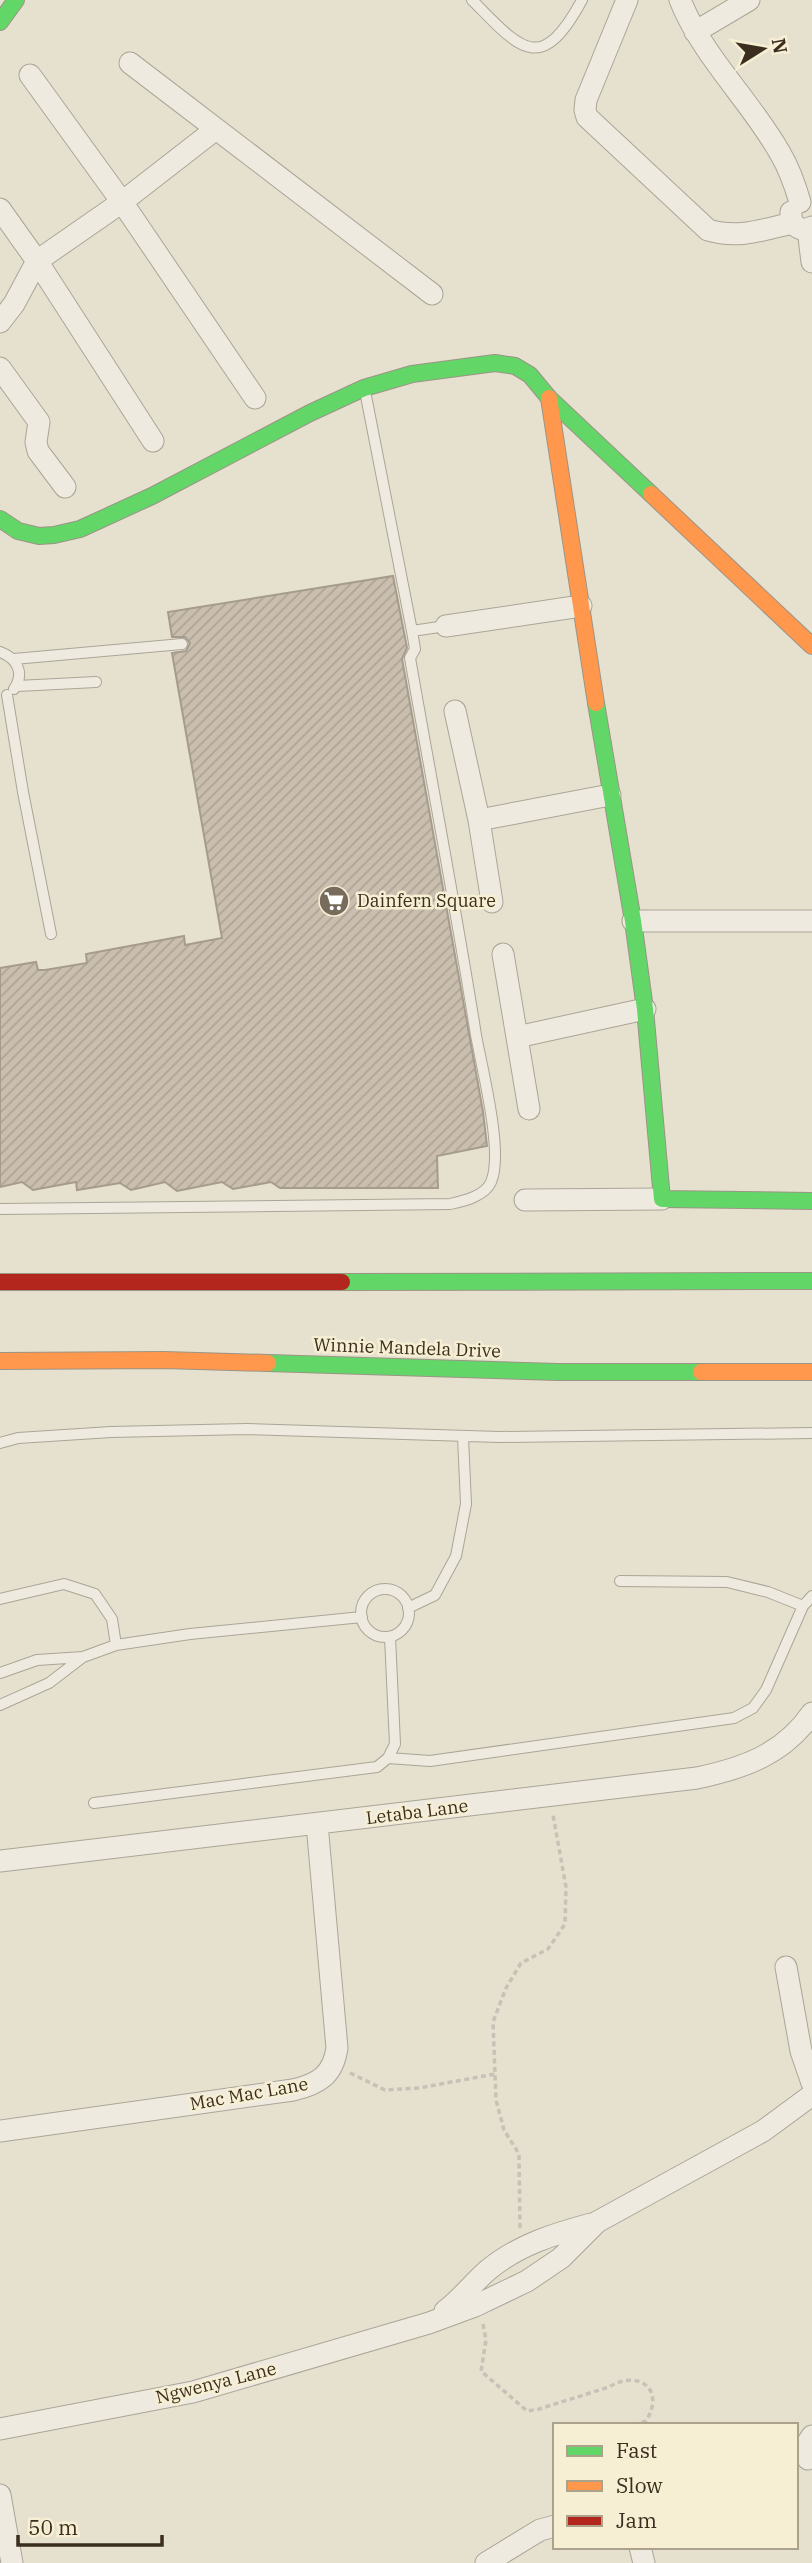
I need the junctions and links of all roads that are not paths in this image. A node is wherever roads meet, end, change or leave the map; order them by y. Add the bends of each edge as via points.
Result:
1 (16, 0) edge
2 (472, 0) edge
3 (582, 0) edge
4 (627, 0) edge
5 (680, 0) edge
6 (749, 0) edge
7 (1, 19) edge
8 (695, 32) junction
9 (130, 64) dead end
10 (30, 75) dead end
11 (216, 129) junction
12 (122, 202) junction
13 (806, 203) edge
14 (0, 209) edge
15 (804, 226) edge
16 (37, 261) junction
17 (812, 262) edge
18 (432, 294) dead end
19 (0, 321) edge
20 (0, 368) edge
21 (365, 388) junction
22 (255, 398) dead end
23 (549, 398) junction
24 (153, 440) dead end
25 (65, 487) dead end
26 (0, 519) edge
27 (581, 606) junction
28 (446, 626) joint
29 (412, 631) junction
30 (182, 644) dead end
31 (812, 646) edge
32 (0, 652) edge
33 (14, 659) junction
34 (96, 682) dead end
35 (17, 686) junction
36 (3, 696) edge
37 (455, 710) dead end
38 (610, 795) junction
39 (479, 820) junction
40 (492, 902) dead end
41 (633, 921) junction
42 (812, 921) edge
43 (51, 934) dead end
44 (503, 954) dead end
45 (645, 1009) junction
46 (517, 1037) junction
47 (530, 1109) dead end
48 (662, 1199) junction
49 (525, 1200) dead end
50 (812, 1201) edge
51 (0, 1209) edge
52 (812, 1281) edge
53 (0, 1282) edge
54 (0, 1361) edge
55 (812, 1373) edge
56 (812, 1433) edge
57 (463, 1437) junction
58 (0, 1443) edge
59 (620, 1581) dead end
60 (812, 1597) edge
61 (0, 1598) edge
62 (803, 1606) junction
63 (408, 1608) junction
64 (362, 1617) junction
65 (390, 1637) junction
66 (116, 1645) junction
67 (83, 1657) junction
68 (0, 1673) edge
69 (0, 1705) edge
70 (812, 1713) edge
71 (388, 1758) junction
72 (94, 1803) dead end
73 (317, 1824) junction
74 (0, 1861) edge
75 (786, 1966) dead end
76 (812, 2083) edge
77 (812, 2095) edge
78 (0, 2131) edge
79 (597, 2222) junction
80 (429, 2323) junction
81 (0, 2429) edge
82 (812, 2436) edge
83 (805, 2461) edge
84 (0, 2496) edge
85 (553, 2527) edge
86 (12, 2563) edge
87 (486, 2563) edge

1 - 7 street
2 - 3 lane via 525,48 551,42
4 - 15 street via 586,100 587,117 708,230 743,234
5 - 8 street
6 - 8 street
8 - 13 street via 781,153
9 - 11 street
10 - 12 street
11 - 12 street
11 - 18 street
12 - 16 street
12 - 22 street
13 - 15 street via 791,211
14 - 16 street
15 - 17 street
16 - 19 street
16 - 24 street
20 - 25 street via 39,422 38,451
21 - 23 street via 411,374 501,363 529,373
21 - 26 street via 90,526 52,536 27,534
21 - 29 lane
23 - 27 street
23 - 31 street
27 - 28 street
27 - 38 street
28 - 29 lane
29 - 51 lane via 415,649 410,658 490,1113 495,1170 491,1184 475,1196 450,1204
30 - 33 lane
32 - 33 lane
33 - 35 lane via 20,672
34 - 35 lane
35 - 36 lane
36 - 43 lane
37 - 39 street
38 - 39 street
38 - 41 street
39 - 40 street
41 - 42 street
41 - 45 street
44 - 46 street
45 - 46 street
45 - 48 street
46 - 47 street
48 - 49 street
48 - 50 street
52 - 53 street
54 - 55 street, Winnie Mandela Drive
56 - 57 lane
57 - 58 lane via 247,1429 111,1432
57 - 63 lane via 466,1504 456,1556 435,1595
59 - 62 lane via 727,1582
60 - 62 lane
61 - 66 lane via 64,1584 95,1594 112,1619
62 - 71 lane via 766,1690 753,1708 734,1718 430,1761
63 - 64 lane via 398,1593 380,1590 365,1600
63 - 65 lane via 405,1626
64 - 65 lane via 372,1633
64 - 66 lane
65 - 71 lane via 395,1744
66 - 67 lane
67 - 68 lane via 37,1660
67 - 69 lane via 49,1683
70 - 73 street, Letaba Lane via 798,1733 734,1770
71 - 72 lane via 377,1767
73 - 74 street, Letaba Lane
73 - 78 street, Mac Mac Lane via 337,2048 330,2070 312,2086 293,2090
75 - 76 street via 801,2051
77 - 79 street, Ngwenya Lane via 762,2131
79 - 80 street, Ngwenya Lane via 561,2258 527,2281
79 - 80 street, Ngwenya Lane via 520,2247
80 - 81 street, Ngwenya Lane via 193,2392
82 - 83 street
84 - 86 street
85 - 87 street

